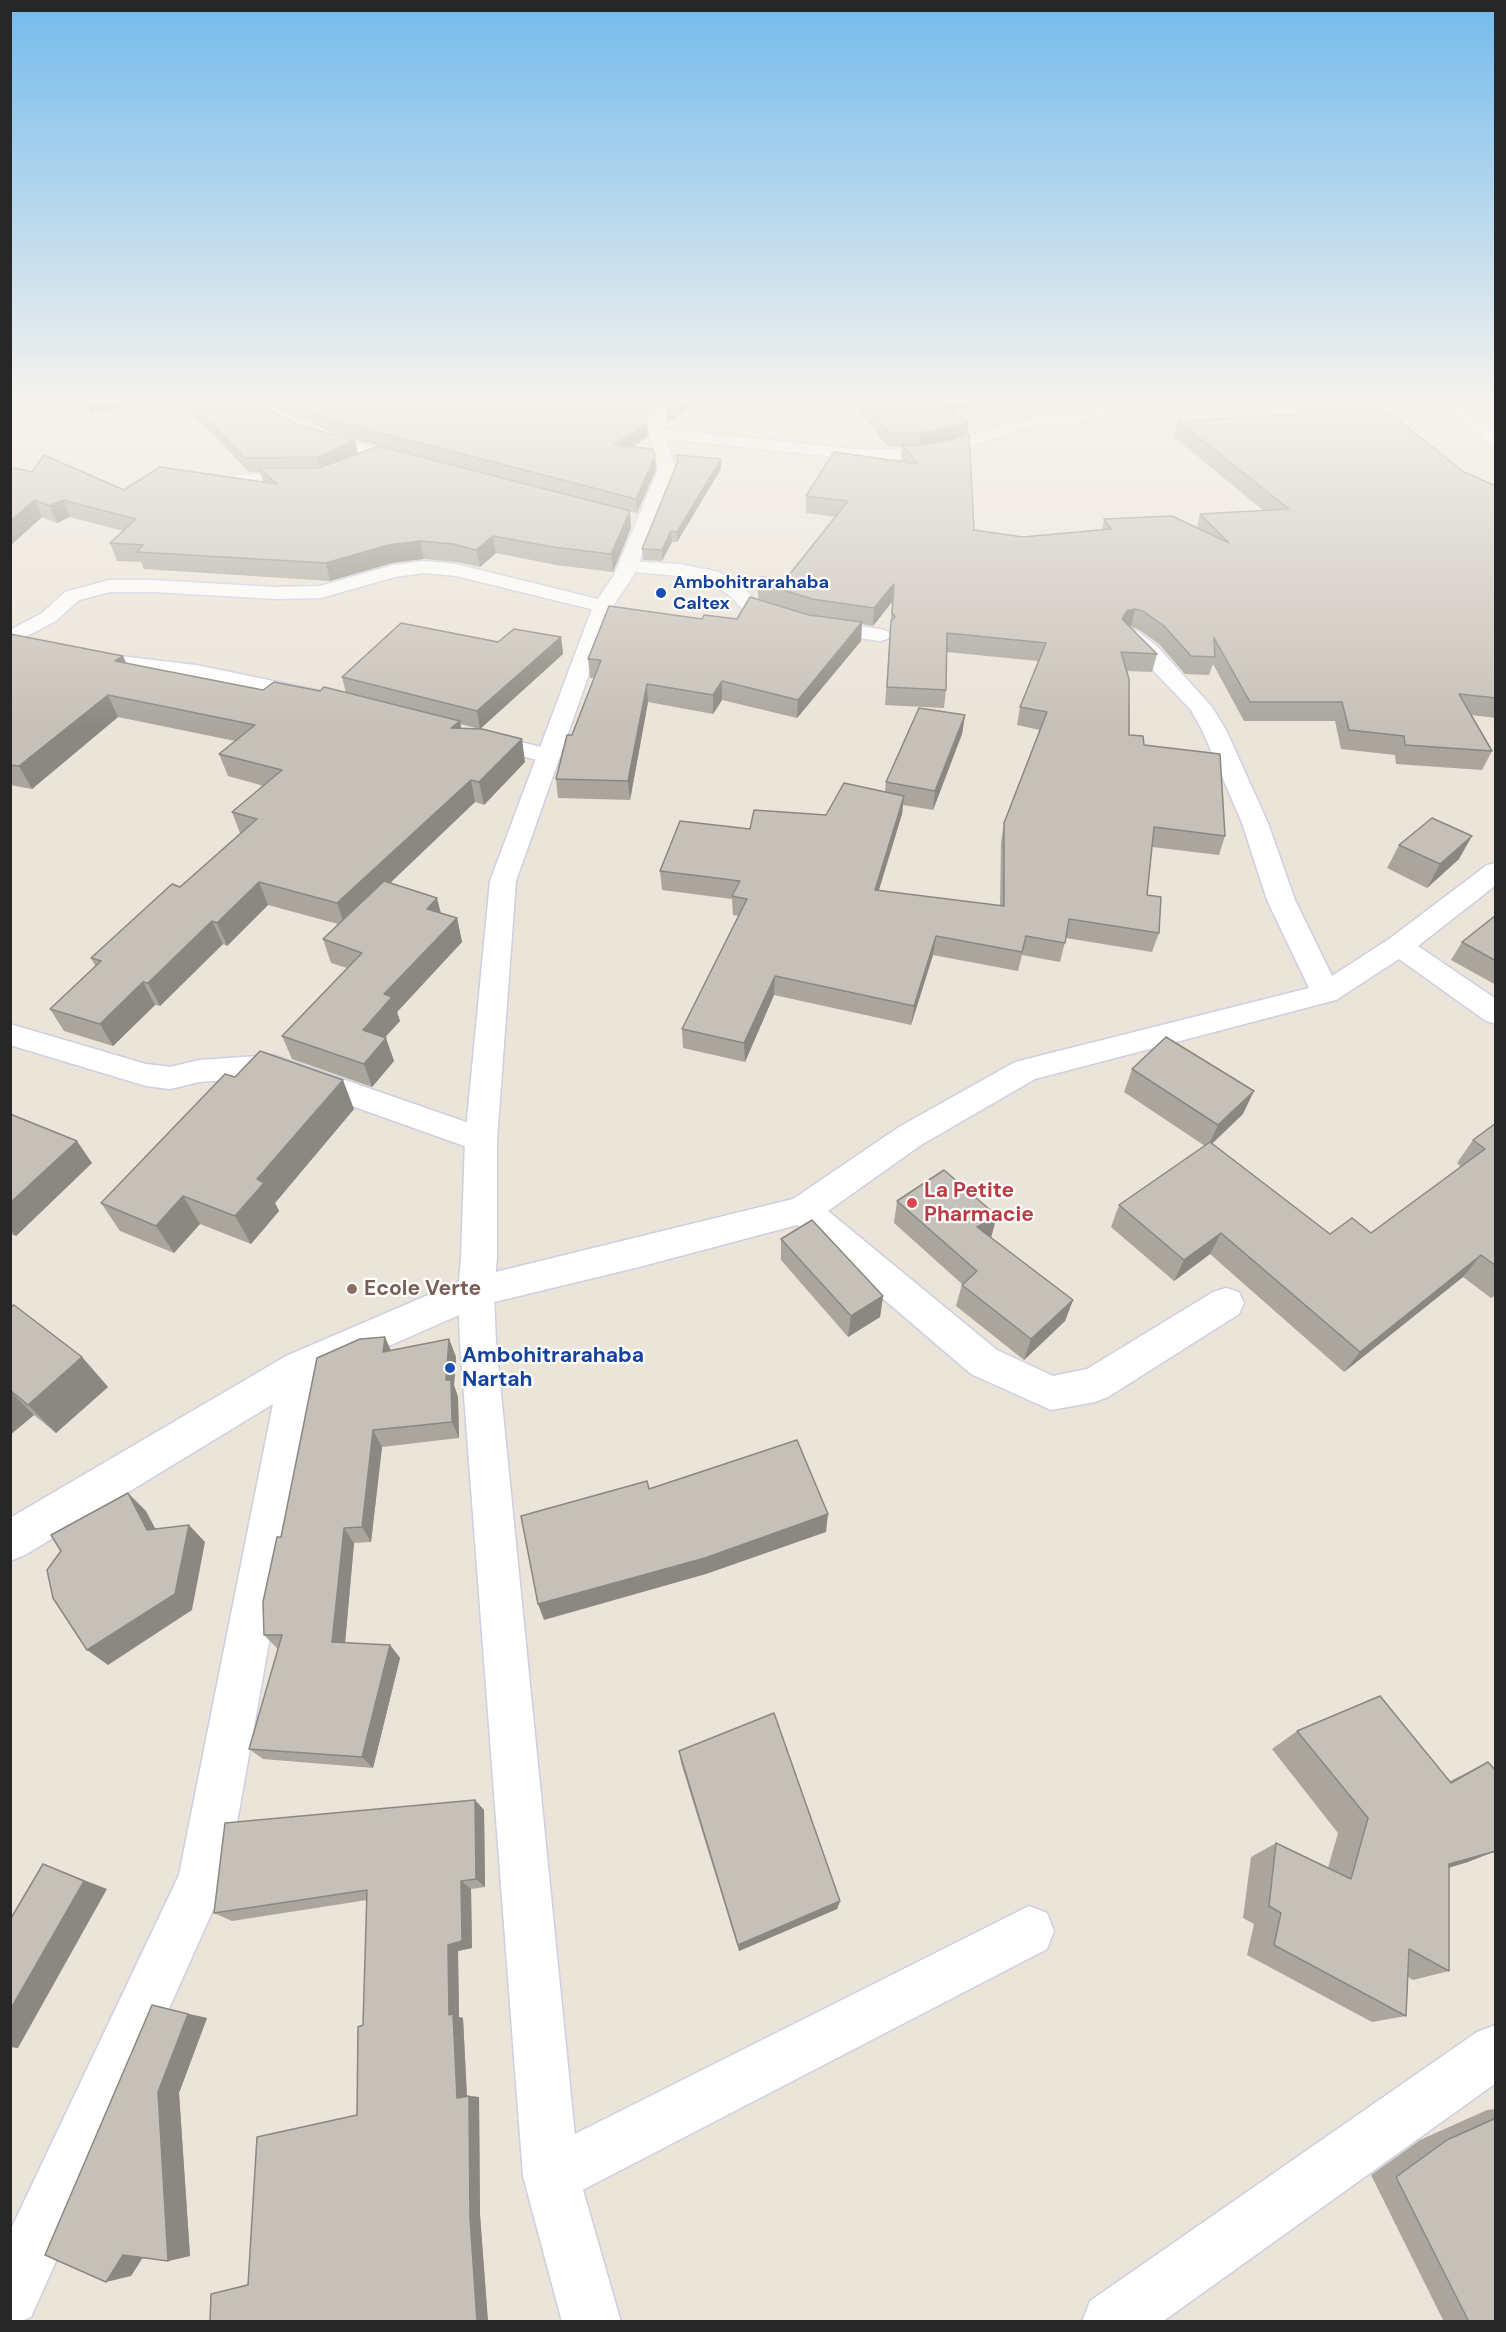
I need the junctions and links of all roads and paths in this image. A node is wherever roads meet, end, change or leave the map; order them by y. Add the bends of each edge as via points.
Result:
1 (644, 512) edge
2 (627, 567) junction
3 (603, 606) junction
4 (880, 634) dead end
5 (1130, 635) edge
6 (10, 639) edge
7 (95, 659) edge
8 (328, 700) edge
9 (459, 734) edge
10 (549, 756) junction
11 (1496, 871) edge
12 (1399, 946) junction
13 (1326, 993) junction
14 (1496, 1014) edge
15 (10, 1034) edge
16 (481, 1140) junction
17 (803, 1210) junction
18 (476, 1291) junction
19 (1226, 1303) dead end
20 (299, 1368) junction
21 (10, 1541) edge
22 (1029, 1931) dead end
23 (1496, 2051) edge
24 (550, 2176) junction
25 (10, 2296) edge
26 (592, 2322) edge
27 (1111, 2322) edge

1 - 2 street
2 - 3 street
2 - 4 street via 712,576 736,591 751,607 765,612 809,625
3 - 6 street via 456,570 424,567 393,571 321,592 109,586 72,596 49,617
3 - 10 street
5 - 13 street via 1201,707 1214,730 1255,823 1281,900
7 - 8 street via 196,672
9 - 10 street
10 - 16 street via 503,881
11 - 12 street
12 - 13 street
12 - 14 street
13 - 17 street via 1026,1070 910,1136
15 - 16 street via 146,1075 170,1078 199,1071 273,1066
16 - 18 street
17 - 18 street via 639,1254
17 - 19 street via 984,1362 1051,1393 1095,1385
18 - 20 street
18 - 24 street
20 - 21 street
20 - 25 street via 204,1879
22 - 24 street
23 - 27 street
24 - 26 street

